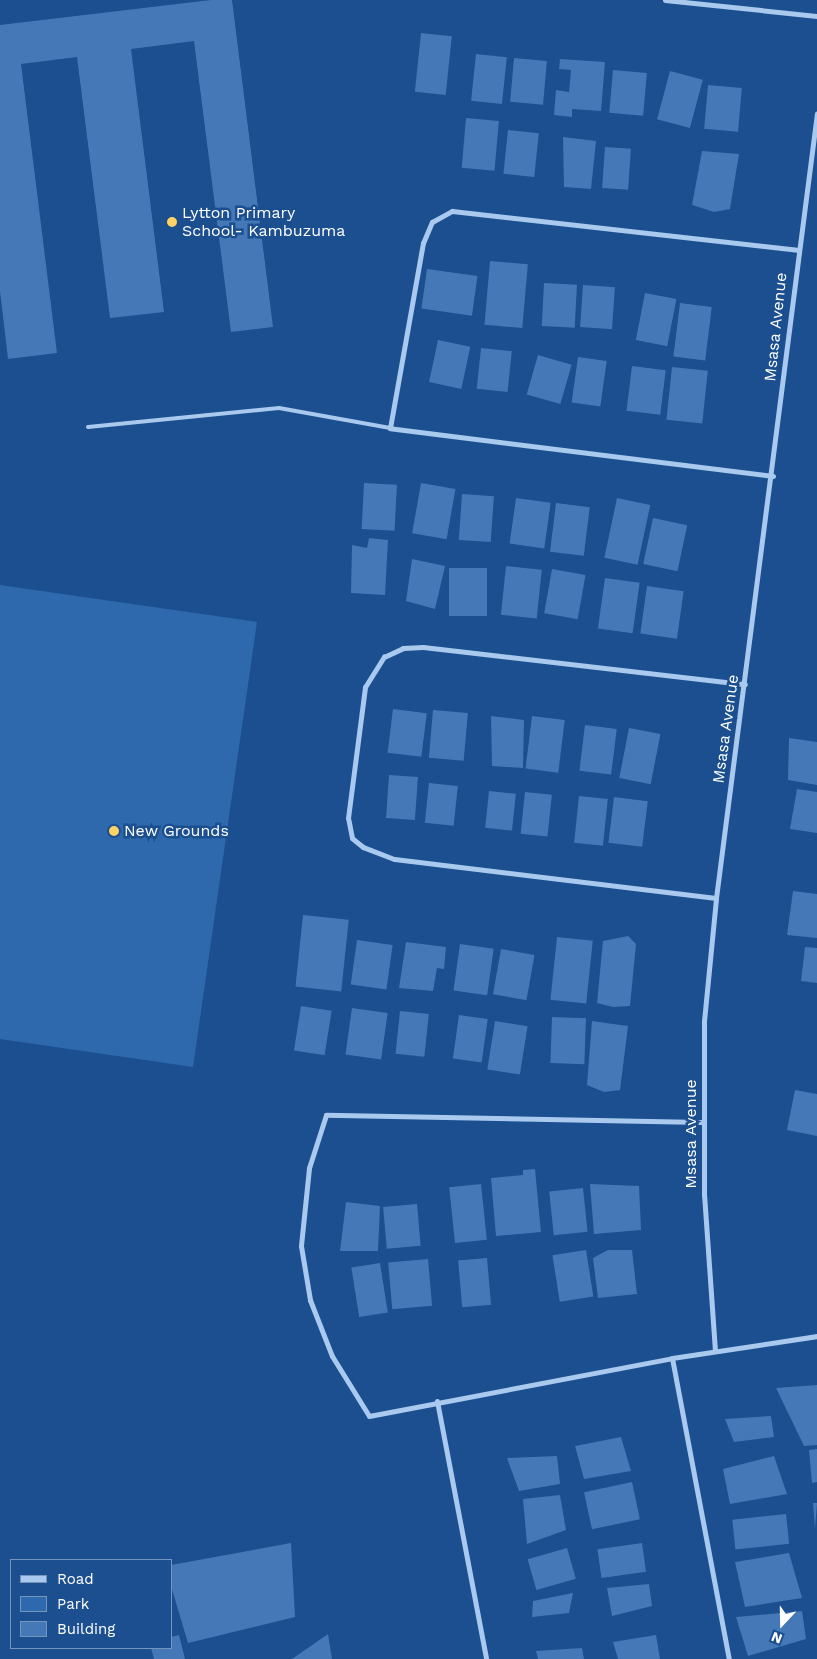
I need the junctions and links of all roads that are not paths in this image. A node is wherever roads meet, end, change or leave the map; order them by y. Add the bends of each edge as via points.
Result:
1 (665, 0) edge
2 (817, 16) edge
3 (817, 113) edge
4 (797, 250) junction
5 (88, 427) dead end
6 (390, 428) junction
7 (773, 476) junction
8 (745, 684) junction
9 (716, 898) junction
10 (701, 1122) junction
11 (817, 1336) edge
12 (716, 1351) junction
13 (672, 1358) junction
14 (437, 1401) junction
15 (486, 1659) edge
16 (728, 1659) edge

1 - 2 street
3 - 4 street, Msasa Avenue
4 - 6 street via 452,211 432,222 423,243
4 - 7 street, Msasa Avenue
5 - 6 lane via 279,408
6 - 7 street
7 - 8 street, Msasa Avenue
8 - 9 street, Msasa Avenue
8 - 9 street via 423,646 404,648 384,657 365,687 348,818 352,838 363,847 394,859
9 - 10 street, Msasa Avenue via 704,1021
10 - 12 street, Msasa Avenue
10 - 14 street via 326,1115 309,1168 301,1246 308,1291 322,1332 369,1416
11 - 12 street
12 - 13 street
13 - 14 street
13 - 16 street
14 - 15 street

